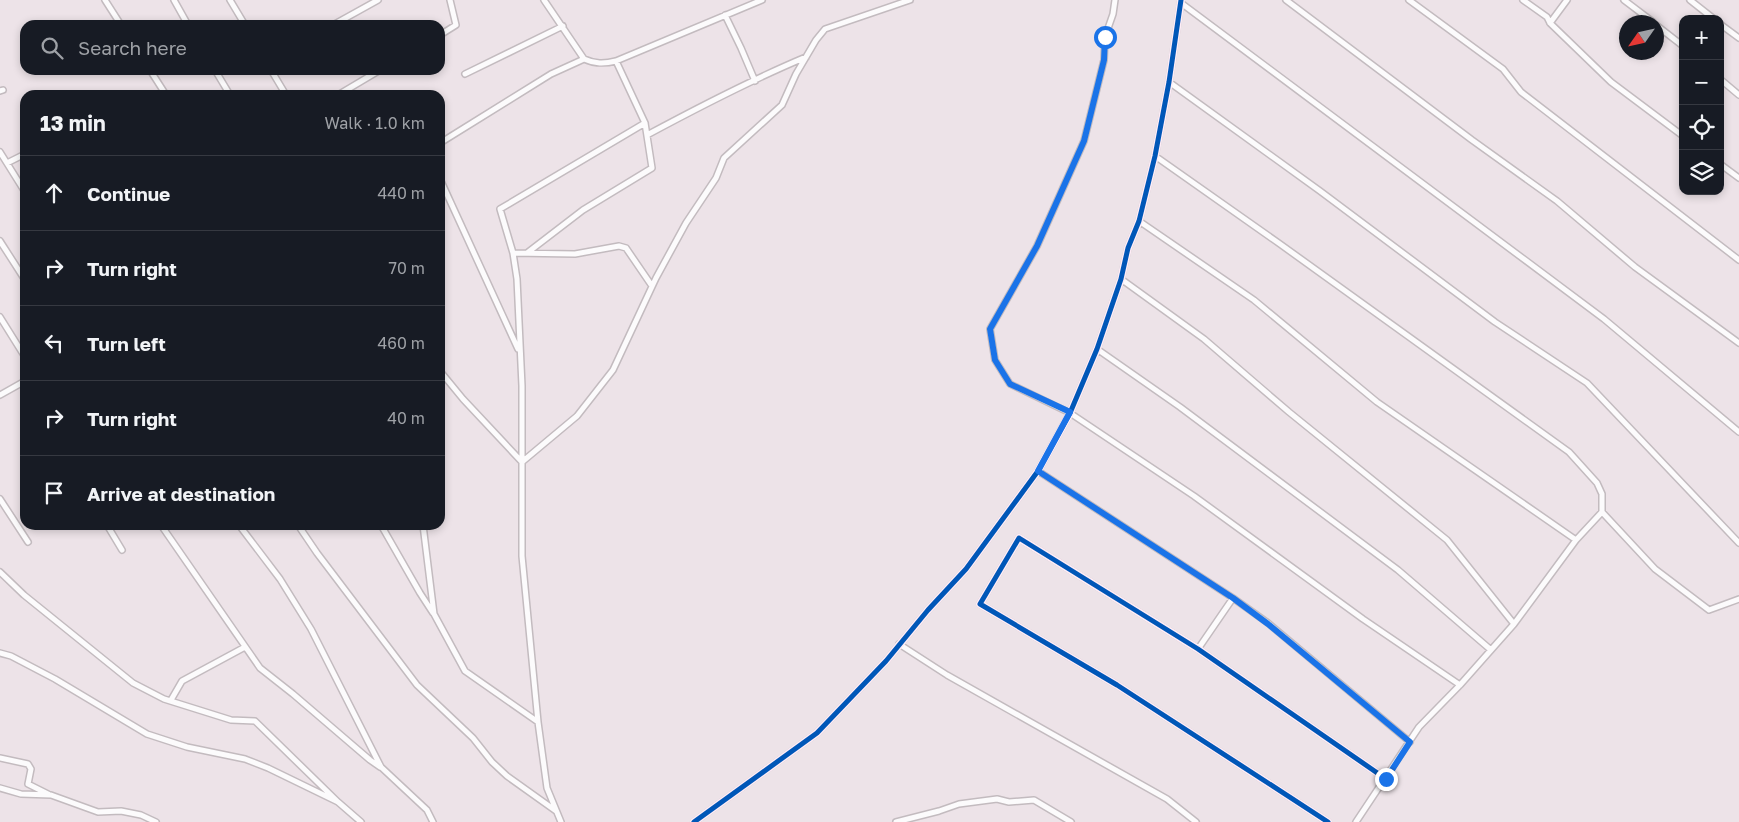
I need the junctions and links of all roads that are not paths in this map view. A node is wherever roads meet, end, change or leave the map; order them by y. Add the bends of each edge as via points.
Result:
1 (105, 0) edge
2 (174, 0) edge
3 (230, 0) edge
4 (378, 0) edge
5 (450, 0) edge
6 (545, 0) edge
7 (762, 0) edge
8 (910, 0) edge
9 (1115, 0) edge
10 (1286, 0) edge
11 (1409, 0) edge
12 (1523, 0) edge
13 (1567, 0) edge
14 (1624, 0) edge
15 (1690, 0) edge
16 (1181, 1) edge
17 (725, 15) junction
18 (1644, 15) edge
19 (1709, 15) edge
20 (118, 20) edge
21 (185, 20) edge
22 (242, 20) edge
23 (342, 20) edge
24 (1550, 23) junction
25 (562, 26) junction
26 (1724, 27) edge
27 (1664, 31) edge
28 (445, 32) edge
29 (1739, 38) edge
30 (1679, 43) edge
31 (806, 57) junction
32 (584, 59) junction
33 (616, 61) junction
34 (465, 74) dead end
35 (153, 75) edge
36 (218, 75) edge
37 (275, 75) edge
38 (372, 75) edge
39 (755, 80) junction
40 (1168, 82) junction
41 (1724, 82) edge
42 (163, 90) edge
43 (227, 90) edge
44 (283, 90) edge
45 (346, 90) edge
46 (1739, 94) edge
47 (645, 123) junction
48 (1679, 133) edge
49 (647, 135) junction
50 (445, 140) edge
51 (0, 152) edge
52 (1155, 156) junction
53 (20, 157) edge
54 (7, 164) junction
55 (1724, 167) edge
56 (1739, 178) edge
57 (20, 184) edge
58 (445, 190) edge
59 (1139, 221) junction
60 (0, 241) edge
61 (527, 253) junction
62 (513, 254) junction
63 (1739, 260) edge
64 (20, 272) edge
65 (1120, 280) junction
66 (652, 286) junction
67 (0, 317) edge
68 (1739, 343) edge
69 (20, 349) edge
70 (1097, 349) junction
71 (520, 352) junction
72 (445, 377) edge
73 (20, 386) edge
74 (0, 395) edge
75 (1070, 412) junction
76 (1739, 432) edge
77 (522, 462) junction
78 (1038, 471) junction
79 (0, 500) edge
80 (1602, 512) junction
81 (110, 530) edge
82 (164, 530) edge
83 (242, 530) edge
84 (302, 530) edge
85 (384, 530) edge
86 (424, 530) edge
87 (1576, 540) junction
88 (28, 542) dead end
89 (1739, 543) edge
90 (122, 550) dead end
91 (0, 572) edge
92 (1233, 598) junction
93 (1739, 599) edge
94 (434, 614) junction
95 (1514, 624) junction
96 (899, 644) junction
97 (245, 648) junction
98 (1198, 649) junction
99 (1491, 650) junction
100 (0, 653) edge
101 (1460, 685) junction
102 (171, 700) junction
103 (538, 722) junction
104 (1410, 742) junction
105 (0, 758) edge
106 (381, 767) junction
107 (1386, 779) junction
108 (0, 788) edge
109 (50, 795) junction
110 (338, 802) junction
111 (556, 811) junction
112 (156, 822) edge
113 (361, 822) edge
114 (433, 822) edge
115 (561, 822) edge
116 (694, 822) edge
117 (896, 822) edge
118 (1071, 822) edge
119 (1196, 822) edge
120 (1328, 822) edge
121 (1356, 822) edge

1 - 20 street
2 - 21 street
3 - 22 street
4 - 23 street
5 - 28 street via 456,25
6 - 25 street
7 - 17 street
8 - 31 street via 825,29
9 - 75 street via 1084,141 1037,246 990,329 995,360 1010,384
10 - 68 street via 1557,201 1635,267
11 - 63 street via 1502,69 1521,92
12 - 24 street via 1547,17
13 - 24 street
14 - 18 street
15 - 19 street
16 - 40 street
16 - 76 street via 1604,319
17 - 33 street
17 - 39 street
24 - 48 street via 1611,82
25 - 32 street
25 - 34 street
26 - 29 street
27 - 30 street
31 - 39 street
31 - 66 street via 782,105 724,158 716,178
32 - 33 street via 604,64
32 - 50 street via 551,74
33 - 47 street
35 - 42 street
36 - 43 street
37 - 44 street
38 - 45 street
39 - 49 street
40 - 52 street
40 - 89 street via 1495,322 1587,383
41 - 46 street
47 - 49 street
47 - 62 street via 500,209
49 - 61 street via 652,168 583,210
51 - 54 street
52 - 59 street
52 - 80 street via 1569,452 1597,483 1602,494
53 - 54 street
54 - 57 street
55 - 56 street
58 - 71 street
59 - 65 street
59 - 87 street via 1254,300 1377,402
60 - 64 street
61 - 62 street
61 - 66 street via 575,254 619,246 626,248
62 - 71 street via 518,279
65 - 70 street
65 - 95 street via 1204,340 1447,540
66 - 77 street via 613,370 576,416
67 - 69 street
70 - 75 street
70 - 99 street via 1398,570
71 - 77 street
72 - 77 street
73 - 74 street
75 - 78 street
75 - 101 street
77 - 103 street via 522,556
78 - 92 street
78 - 96 street via 966,569
79 - 88 street
80 - 87 street
80 - 93 street via 1655,569 1709,610
81 - 90 street
82 - 97 street
83 - 106 street via 280,579 311,629
84 - 111 street via 417,685 473,738 507,776
85 - 94 street
86 - 94 street
87 - 95 street
91 - 102 street via 133,683
92 - 98 street
92 - 104 street
94 - 103 street via 465,671
95 - 99 street
96 - 116 street via 817,733
96 - 119 street via 947,675 1166,800
97 - 102 street via 182,681
97 - 106 street via 260,668
98 - 107 street
98 - 120 street via 1019,538 980,604 1117,685
99 - 101 street
100 - 110 street via 55,679 147,734 187,747 244,759
101 - 104 street
102 - 110 street via 231,720 255,721
103 - 111 street via 547,788
104 - 107 street
105 - 109 street via 28,764 31,769 28,784
106 - 114 street via 427,810
107 - 121 street
108 - 109 street via 21,794
109 - 112 street via 98,812 121,811
110 - 113 street
111 - 115 street
117 - 118 street via 959,804 997,799 1009,802 1034,800

